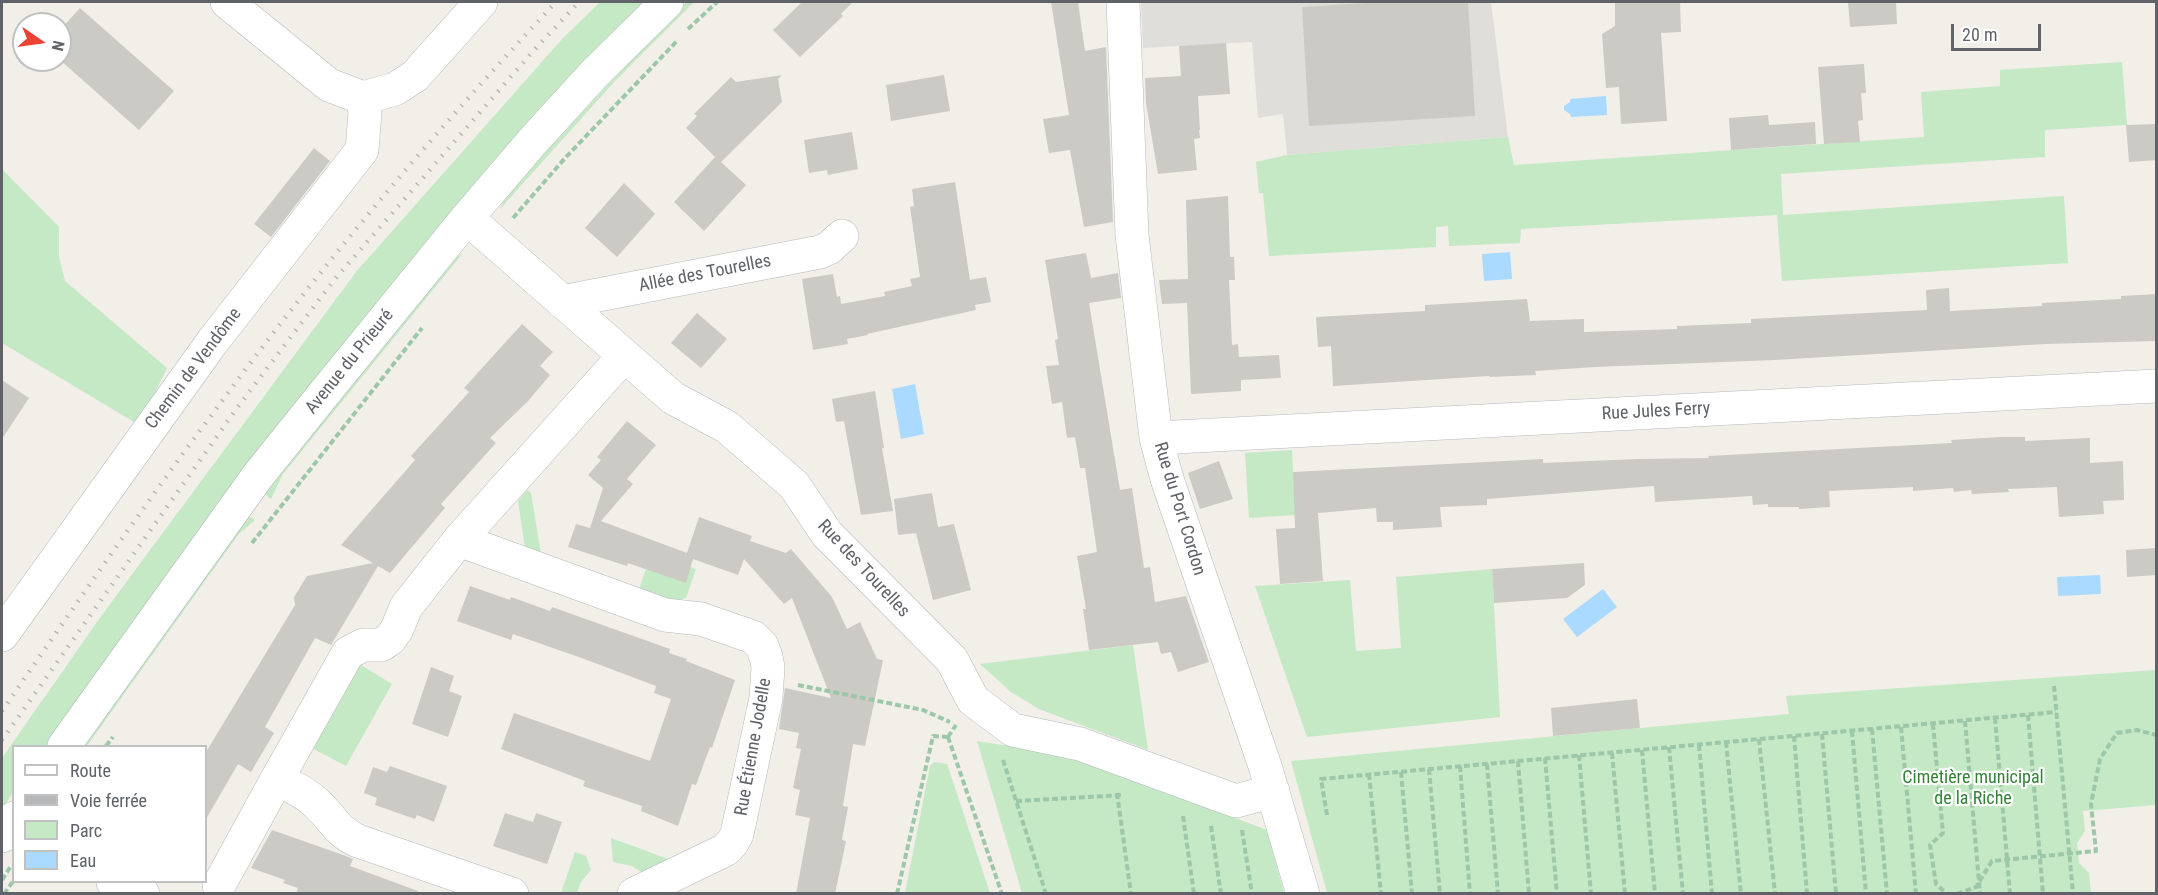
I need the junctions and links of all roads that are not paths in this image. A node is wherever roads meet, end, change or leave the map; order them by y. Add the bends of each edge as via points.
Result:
1 (227, 2) edge
2 (481, 2) edge
3 (667, 2) edge
4 (1123, 2) edge
5 (363, 98) junction
6 (467, 218) junction
7 (842, 236) dead end
8 (562, 302) junction
9 (624, 356) junction
10 (2157, 387) edge
11 (1156, 438) junction
12 (459, 540) junction
13 (2, 635) edge
14 (65, 745) edge
15 (277, 779) junction
16 (1273, 791) junction
17 (116, 883) edge
18 (219, 885) dead end
19 (143, 894) edge
20 (512, 894) edge
21 (634, 894) edge
22 (1303, 894) edge

1 - 5 street via 329,85
2 - 5 street via 416,76 395,89
3 - 6 street, Avenue du Prieuré via 596,73
4 - 11 street, Rue du Port Cordon via 1132,235
5 - 13 street, Chemin de Vendôme via 362,150 213,341
6 - 8 street, Rue des Tourelles
6 - 14 street, Avenue du Prieuré via 257,477
7 - 8 street, Allée des Tourelles via 820,252
8 - 9 street, Rue des Tourelles
9 - 12 street
9 - 16 street, Rue des Tourelles via 673,398 727,428 794,485 827,534 952,660 973,700 1013,730 1080,744 1236,801
10 - 11 street, Rue Jules Ferry
11 - 16 street, Rue du Port Cordon
12 - 15 street via 406,607 390,639 348,653
12 - 21 street, Rue Étienne Jodelle via 665,615 700,619 753,637 762,646 768,680 741,822 732,843
15 - 18 street
15 - 20 street via 316,802 344,835
16 - 22 street, Rue du Port Cordon
17 - 19 street

